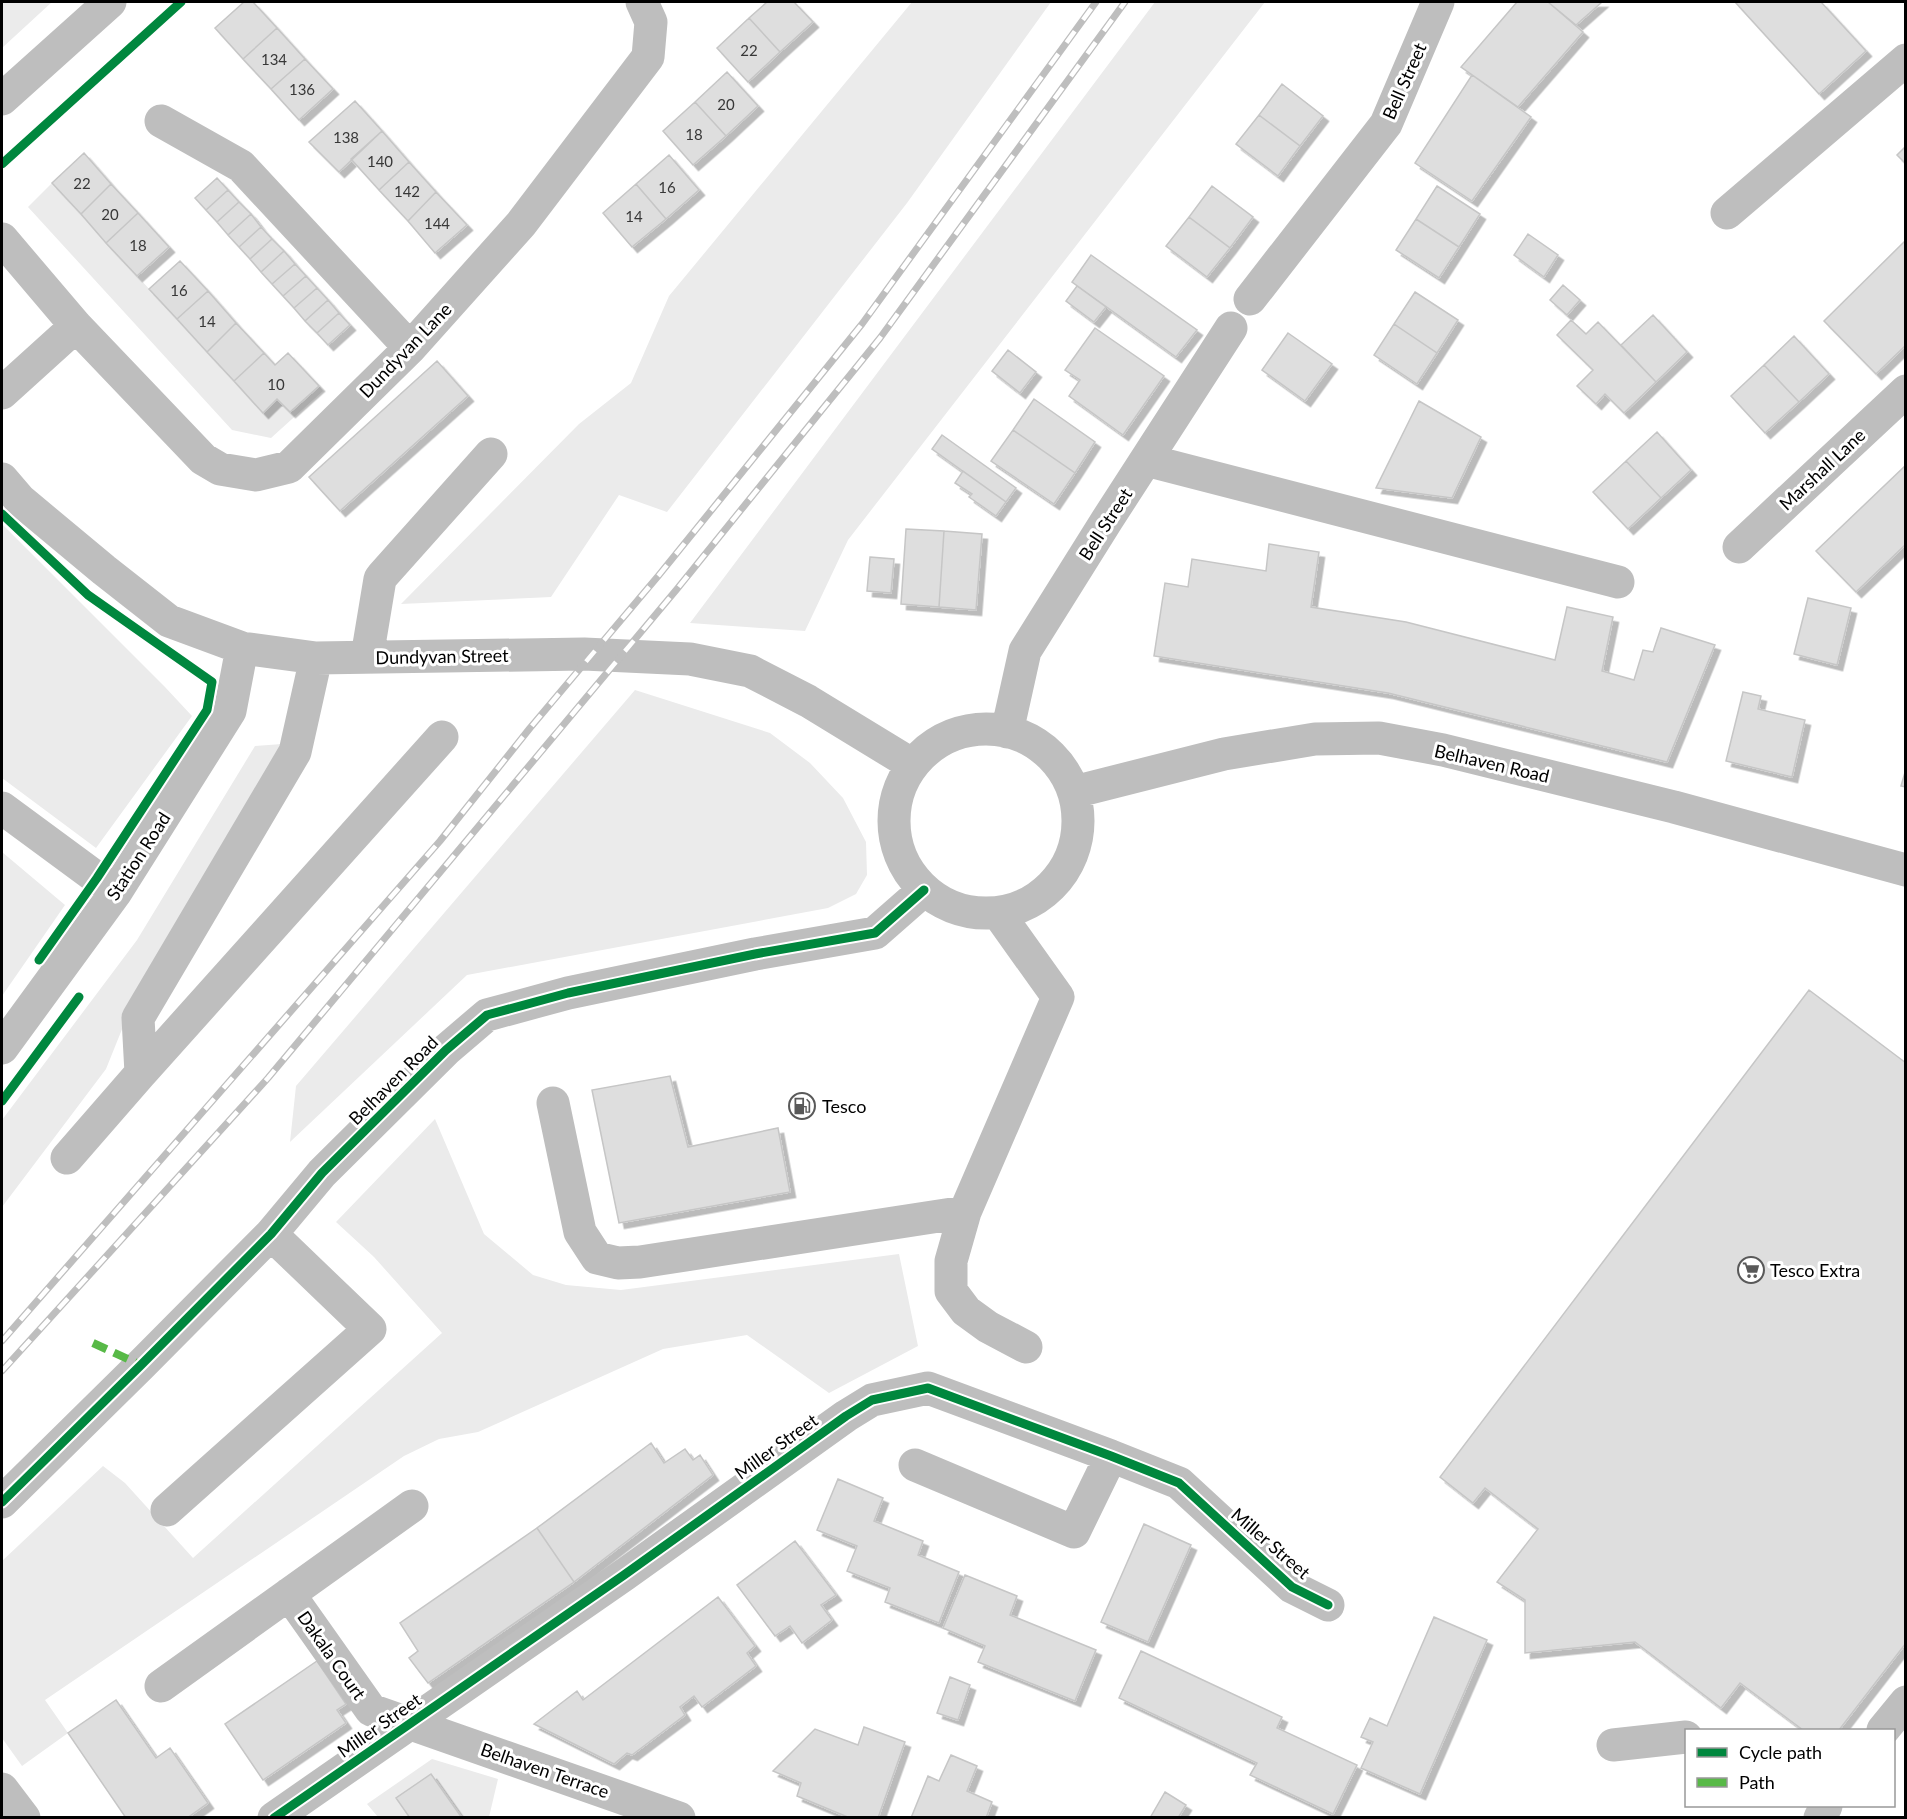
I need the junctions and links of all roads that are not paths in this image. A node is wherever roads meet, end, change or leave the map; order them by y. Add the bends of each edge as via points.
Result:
1 (110, 2) edge
2 (642, 2) edge
3 (1438, 2) edge
4 (1905, 60) edge
5 (2, 99) edge
6 (161, 121) dead end
7 (1727, 213) dead end
8 (2, 239) edge
9 (1250, 299) dead end
10 (76, 326) junction
11 (1232, 328) dead end
12 (410, 348) junction
13 (1905, 391) edge
14 (2, 393) edge
15 (491, 454) dead end
16 (1146, 460) junction
17 (2, 479) edge
18 (1739, 547) dead end
19 (1618, 582) dead end
20 (242, 648) junction
21 (367, 657) junction
22 (315, 658) junction
23 (1007, 732) junction
24 (441, 737) dead end
25 (913, 765) junction
26 (1074, 792) junction
27 (2, 808) edge
28 (1905, 870) edge
29 (924, 890) junction
30 (116, 892) junction
31 (998, 913) junction
32 (2, 1048) edge
33 (141, 1073) junction
34 (553, 1103) dead end
35 (67, 1158) dead end
36 (965, 1212) junction
37 (271, 1234) junction
38 (1026, 1347) dead end
39 (1111, 1456) junction
40 (915, 1465) dead end
41 (2, 1502) edge
42 (412, 1506) dead end
43 (167, 1510) dead end
44 (290, 1594) junction
45 (1328, 1605) dead end
46 (161, 1686) dead end
47 (1905, 1702) edge
48 (412, 1723) junction
49 (1885, 1729) edge
50 (1685, 1737) edge
51 (1613, 1746) dead end
52 (2, 1789) edge
53 (24, 1818) edge
54 (274, 1818) edge
55 (679, 1818) edge

1 - 5 street
2 - 12 street, Dundyvan Lane via 651,22 648,57 521,224
3 - 9 street, Bell Street via 1386,124
4 - 7 street
6 - 12 street via 241,166
8 - 10 street, Dundyvan Lane
10 - 12 street, Dundyvan Lane via 203,459 220,469 256,475 288,467
10 - 14 street
11 - 16 street, Bell Street
13 - 18 street, Marshall Lane
15 - 21 street via 380,579
16 - 19 street
16 - 23 street, Bell Street via 1025,651
17 - 20 street, Dundyvan Street via 20,500 169,621
20 - 22 street, Dundyvan Street
20 - 30 street, Station Road via 230,711
21 - 22 street, Dundyvan Street
21 - 25 street, Dundyvan Street via 585,654 690,659 750,671
22 - 33 street via 295,752 138,1018
23 - 25 street via 981,729 955,734 932,747
23 - 26 street via 1041,747 1060,767
24 - 33 street
25 - 29 street via 897,789 895,824 897,843 907,868
26 - 28 street, Belhaven Road via 1224,754 1315,739 1379,738 1663,804
26 - 31 street via 1077,838 1070,860 1041,896
27 - 30 street
29 - 31 street via 959,910
29 - 37 street, Belhaven Road via 875,933 568,993 487,1016 446,1050 322,1173
30 - 32 street, Station Road
31 - 36 street via 1058,997
33 - 35 street
34 - 36 street via 580,1232 597,1258 618,1263 640,1262
36 - 38 street via 951,1261 951,1290 966,1311
37 - 41 street, Belhaven Road
37 - 43 street via 370,1329
39 - 40 street via 1074,1532
39 - 45 street, Miller Street via 1179,1483 1292,1587
39 - 48 street, Miller Street via 928,1388 873,1400
42 - 44 street, Dakala Court
44 - 46 street, Dakala Court
44 - 48 street, Dakala Court via 371,1710
47 - 49 street
48 - 54 street, Miller Street
48 - 55 street, Belhaven Terrace
50 - 51 street
52 - 53 street

